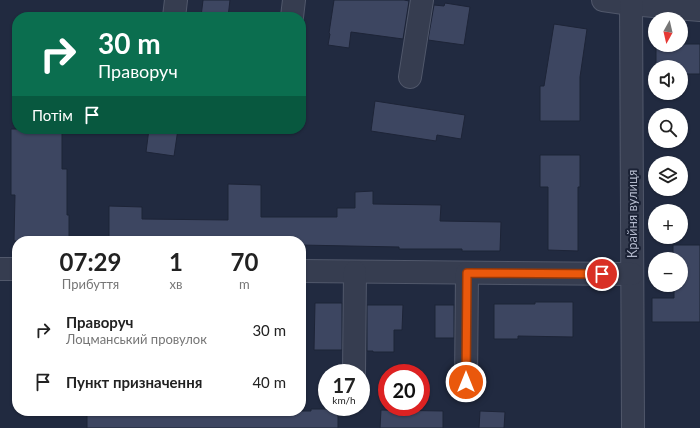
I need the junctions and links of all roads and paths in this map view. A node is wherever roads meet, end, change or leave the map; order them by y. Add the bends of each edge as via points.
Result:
1 (176, 0) edge
2 (294, 0) edge
3 (422, 0) edge
4 (603, 0) edge
5 (631, 2) edge
6 (700, 10) edge
7 (175, 12) edge
8 (293, 12) edge
9 (410, 77) dead end
10 (0, 269) edge
11 (12, 269) edge
12 (306, 271) edge
13 (355, 272) junction
14 (467, 273) junction
15 (632, 274) junction
16 (354, 364) edge
17 (466, 382) dead end
18 (633, 428) edge

1 - 7 street
2 - 8 street
3 - 9 street
4 - 5 street
5 - 6 street
5 - 15 street, Крайня вулиця
10 - 11 street
12 - 13 street
13 - 14 street
13 - 16 street
14 - 15 street
14 - 17 street
15 - 18 street, Крайня вулиця

